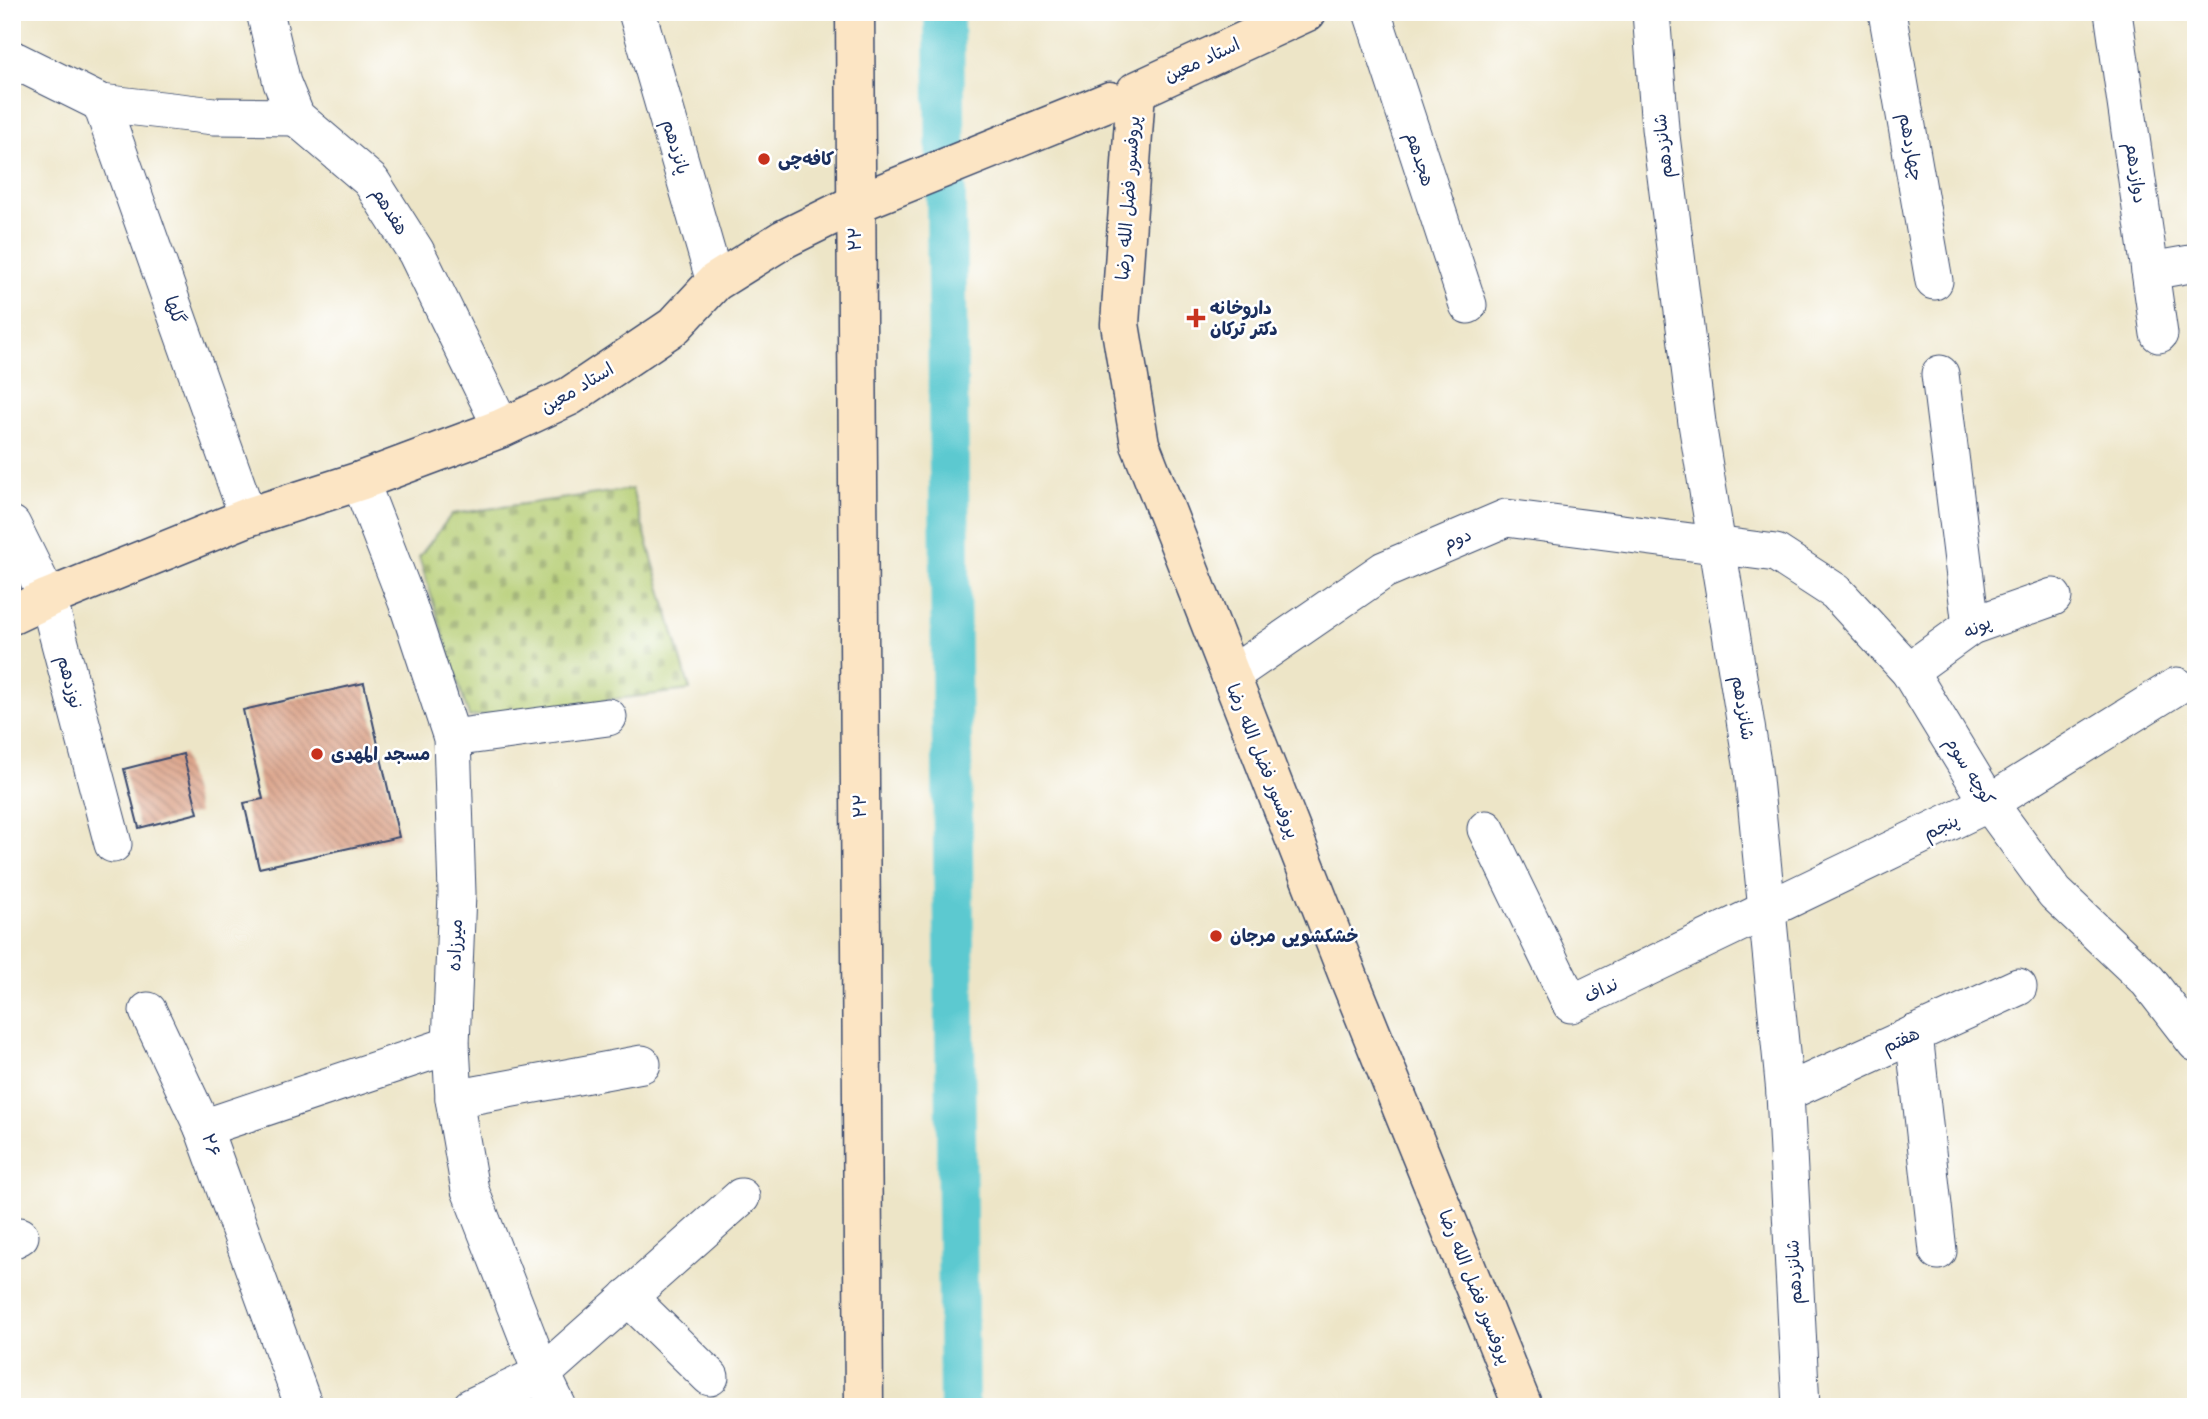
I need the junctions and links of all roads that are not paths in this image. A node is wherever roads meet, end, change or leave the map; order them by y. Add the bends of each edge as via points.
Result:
1 (265, 12) edge
2 (636, 12) edge
3 (855, 12) edge
4 (1307, 12) edge
5 (1372, 12) edge
6 (1651, 12) edge
7 (1887, 12) edge
8 (2113, 12) edge
9 (12, 59) edge
10 (1123, 96) junction
11 (102, 103) junction
12 (296, 117) junction
13 (855, 204) junction
14 (2196, 264) edge
15 (2150, 271) junction
16 (1934, 281) dead end
17 (715, 282) junction
18 (1468, 305) dead end
19 (2159, 334) dead end
20 (1940, 374) dead end
21 (502, 428) junction
22 (360, 481) junction
23 (248, 517) junction
24 (12, 525) edge
25 (1717, 544) junction
26 (2053, 597) dead end
27 (48, 598) junction
28 (12, 615) edge
29 (1971, 626) junction
30 (1909, 671) junction
31 (1230, 676) junction
32 (2177, 686) dead end
33 (608, 717) dead end
34 (452, 738) junction
35 (1989, 803) junction
36 (1486, 829) dead end
37 (113, 844) dead end
38 (1768, 910) junction
39 (2018, 988) dead end
40 (148, 1011) dead end
41 (1914, 1034) junction
42 (2196, 1043) edge
43 (451, 1045) junction
44 (642, 1064) dead end
45 (1785, 1093) junction
46 (454, 1099) junction
47 (203, 1128) junction
48 (741, 1198) dead end
49 (1938, 1251) dead end
50 (628, 1297) junction
51 (542, 1374) junction
52 (710, 1377) dead end
53 (304, 1407) edge
54 (471, 1407) edge
55 (558, 1407) edge
56 (864, 1407) edge
57 (1523, 1407) edge
58 (1801, 1407) edge

1 - 12 street, هفدهم via 282,83
2 - 17 street, پانزدهم
3 - 13 main road, ۲۲
4 - 10 main road, استاد معین
5 - 18 street, هجدهم
6 - 25 street, شانزدهم via 1697,423
7 - 16 street, چهاردهم
8 - 15 street, دوازدهم
9 - 11 street
10 - 13 main road, استاد معین
10 - 31 main road, پروفسور فضل الله رضا via 1120,324 1140,444
11 - 12 street via 215,116
11 - 23 street, گلها
12 - 21 street, هفدهم via 371,181 416,252
13 - 17 main road, استاد معین
13 - 56 main road, ۲۲
14 - 15 street
15 - 19 street, دوازدهم
17 - 21 main road, استاد معین via 674,326 570,396
20 - 29 street
21 - 22 main road, استاد معین
22 - 23 main road, استاد معین
22 - 34 street, میرزاده
23 - 27 main road, استاد معین
24 - 27 street, نوزدهم
25 - 30 street, کوچه سوم via 1776,553 1836,592
25 - 31 street, دوم via 1506,518 1384,570
25 - 38 street, شانزدهم via 1753,769
26 - 29 street, پونه
27 - 28 main road, استاد معین
27 - 37 street, نوزدهم
29 - 30 street, پونه
30 - 35 street, کوچه سوم
31 - 57 main road, پروفسور فضل الله رضا
32 - 35 street, پنجم
33 - 34 street
34 - 43 street, میرزاده via 457,893
35 - 38 street, پنجم
35 - 42 street, کوچه سوم via 2055,893 2148,981
36 - 38 street, نداف via 1572,1004
38 - 45 street, شانزدهم
39 - 41 street, هفتم
40 - 47 street
41 - 45 street, هفتم
41 - 49 street
43 - 46 street, میرزاده
43 - 47 street, ۲۶
44 - 46 street
45 - 58 street, شانزدهم
46 - 51 street, میرزاده via 470,1190
47 - 53 street, ۲۶
48 - 50 street
50 - 51 street
50 - 52 street
51 - 54 street
51 - 55 street, میرزاده

